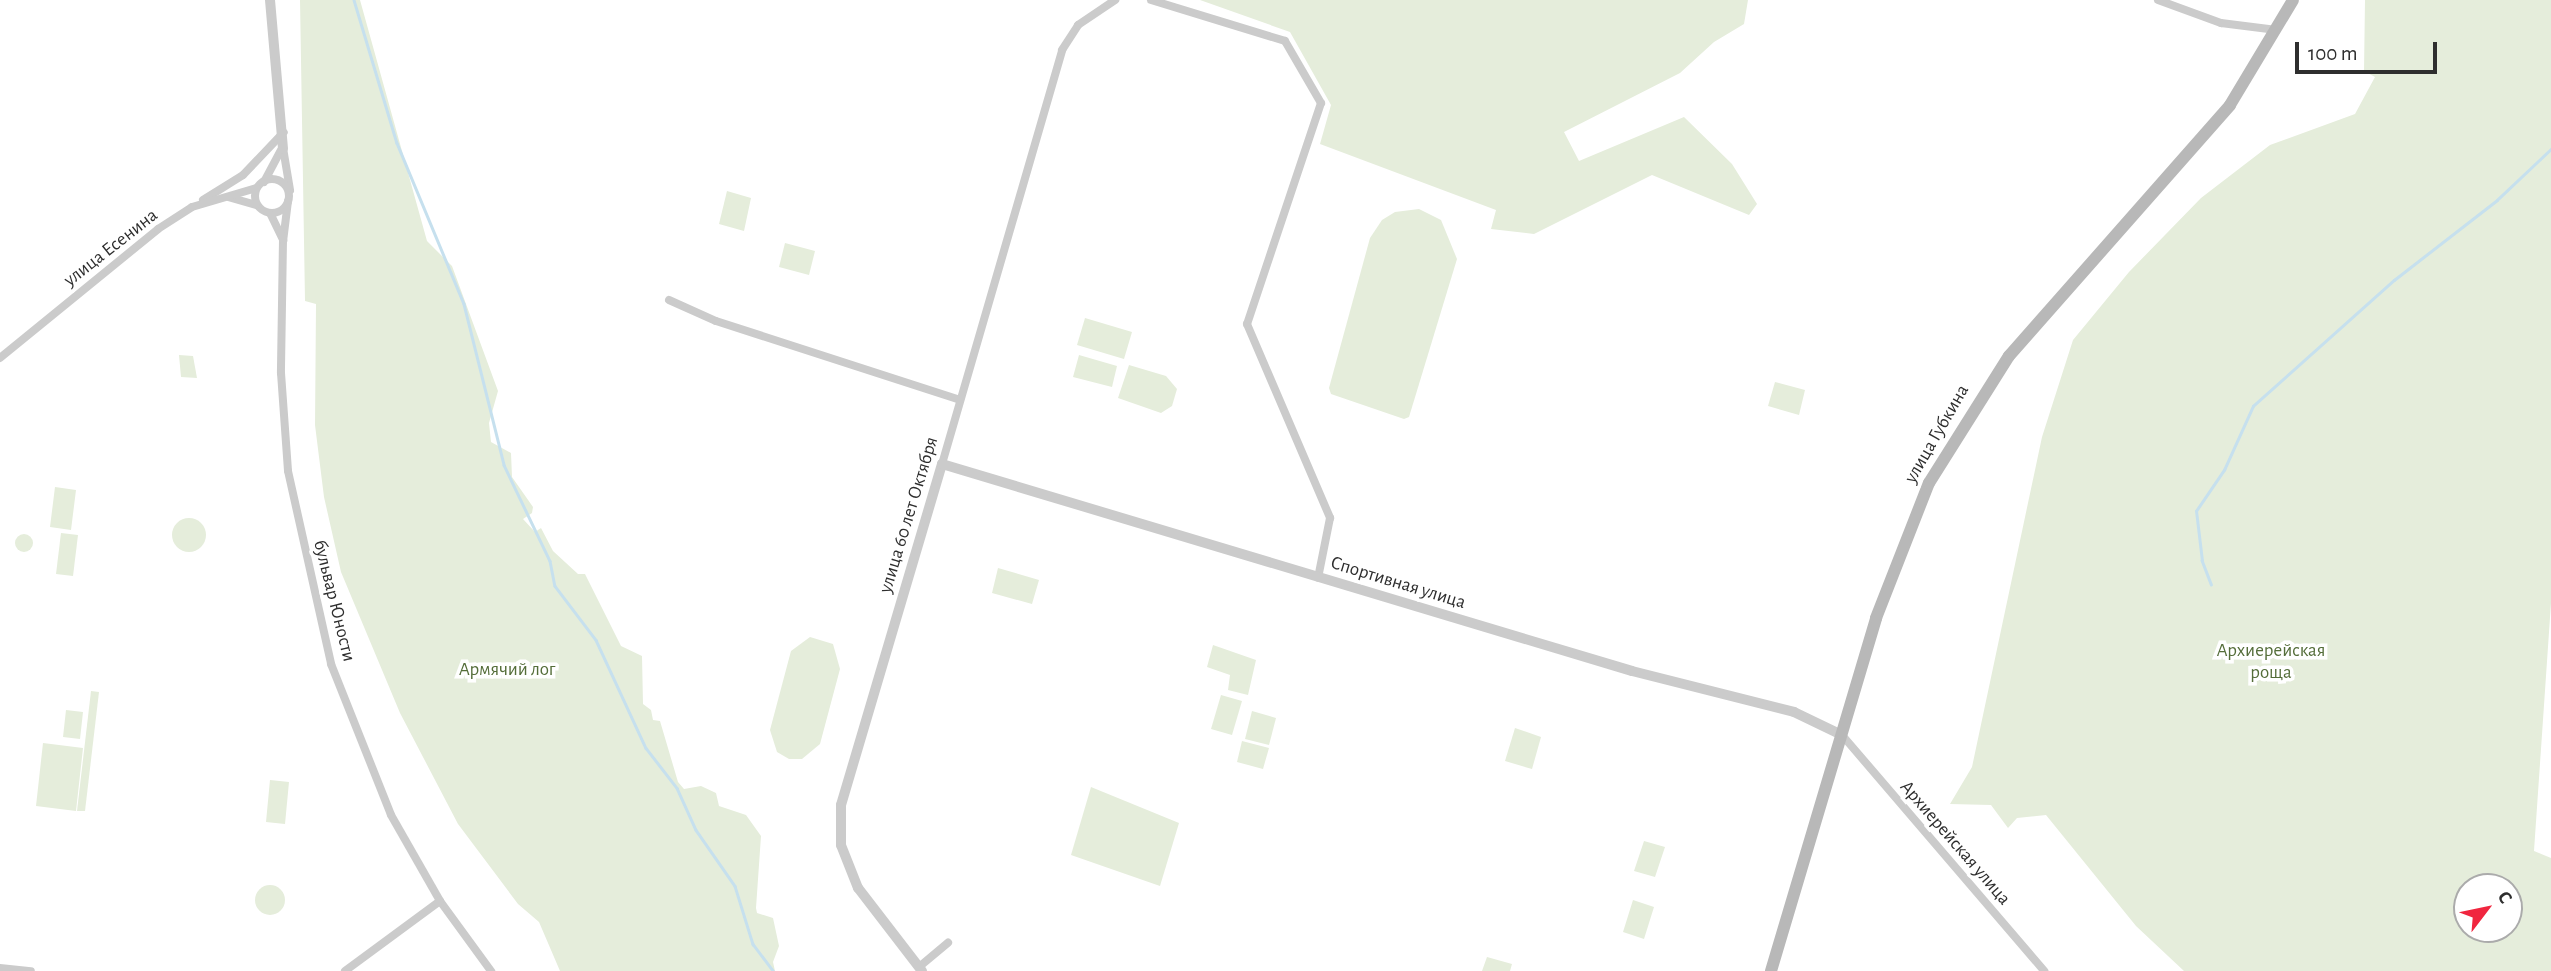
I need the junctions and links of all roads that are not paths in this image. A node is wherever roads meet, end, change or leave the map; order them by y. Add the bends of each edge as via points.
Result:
1 (270, 0) edge
2 (1115, 0) edge
3 (1151, 0) edge
4 (2158, 0) edge
5 (2292, 0) edge
6 (2277, 30) junction
7 (284, 132) junction
8 (282, 148) junction
9 (264, 181) junction
10 (256, 188) junction
11 (290, 190) junction
12 (225, 196) junction
13 (288, 201) junction
14 (256, 205) junction
15 (192, 207) junction
16 (271, 215) junction
17 (282, 240) junction
18 (669, 300) dead end
19 (0, 358) edge
20 (960, 400) junction
21 (942, 464) junction
22 (1318, 578) junction
23 (1842, 735) junction
24 (440, 901) junction
25 (948, 943) dead end
26 (0, 968) edge
27 (921, 969) edge
28 (31, 971) edge
29 (345, 971) edge
30 (491, 971) edge
31 (1771, 971) edge
32 (2044, 971) edge

1 - 7 street
2 - 20 street, улица 60 лет Октября via 1078,25 1062,50
3 - 22 street via 1285,41 1321,103 1247,324 1330,519
4 - 6 street via 2221,23
5 - 6 main road, улица Губкина
6 - 23 main road, улица Губкина via 2230,105 2035,325 1969,413 1905,535
7 - 8 street
7 - 15 street via 243,175
8 - 9 street
8 - 11 street
9 - 10 street
9 - 11 street via 279,179
10 - 12 street, улица Есенина
10 - 14 street
11 - 13 street
12 - 14 street
12 - 15 street, улица Есенина
13 - 16 street
13 - 17 street, бульвар Юности
14 - 16 street
15 - 19 street, улица Есенина via 158,229
16 - 17 street
17 - 24 street, бульвар Юности via 281,373 288,471 331,664 391,815
18 - 20 street via 716,321
20 - 21 street, улица 60 лет Октября
21 - 22 street, Спортивная улица
21 - 27 street, улица 60 лет Октября via 841,805 841,845 858,888
22 - 23 street, Спортивная улица via 1632,671 1794,712
23 - 31 main road, улица Губкина
23 - 32 street, Архиерейская улица
24 - 29 street
24 - 30 street, бульвар Юности
25 - 27 street
26 - 28 street

